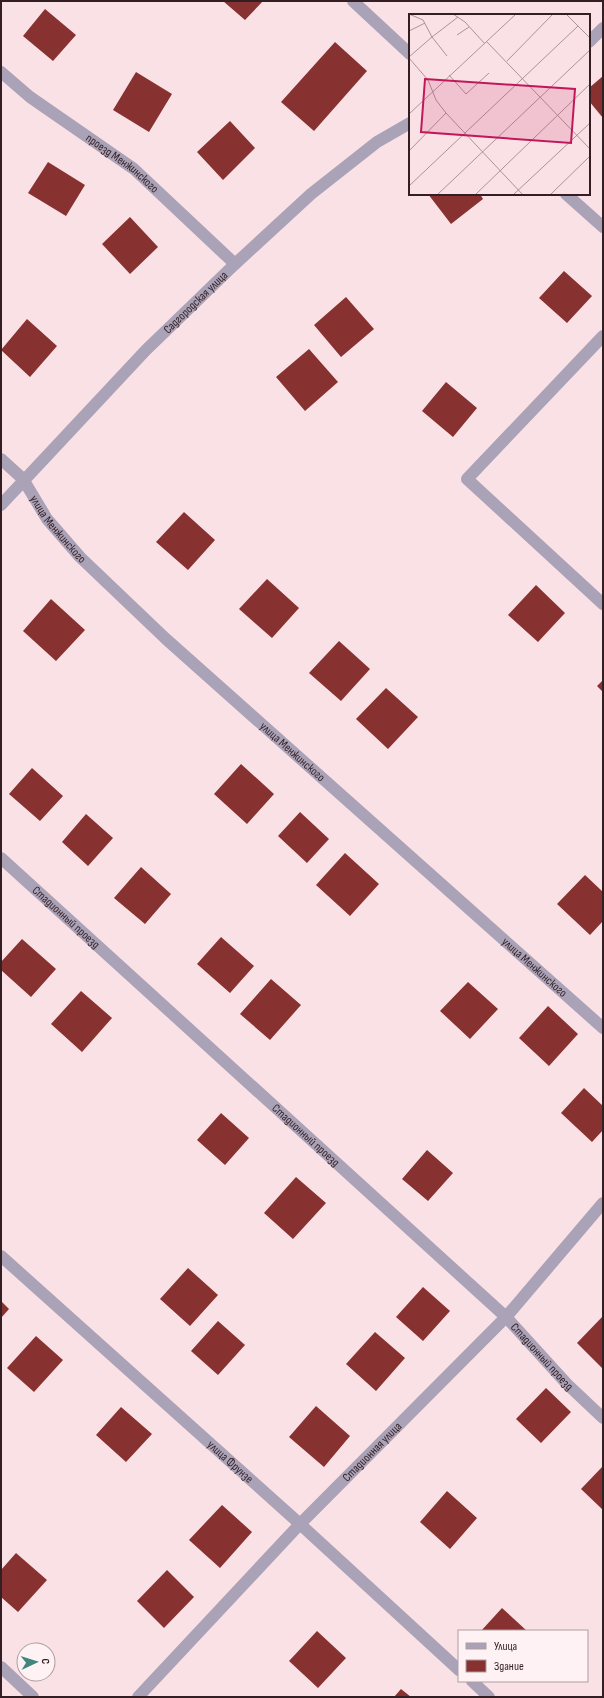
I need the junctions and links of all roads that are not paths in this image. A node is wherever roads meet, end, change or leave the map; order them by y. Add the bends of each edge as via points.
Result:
1 (353, 1) edge
2 (603, 28) edge
3 (590, 41) edge
4 (409, 53) edge
5 (1, 72) edge
6 (409, 124) edge
7 (567, 195) edge
8 (603, 227) edge
9 (235, 264) junction
10 (603, 336) edge
11 (1, 459) edge
12 (23, 479) junction
13 (1, 505) edge
14 (603, 604) edge
15 (1, 858) edge
16 (603, 1028) edge
17 (603, 1203) edge
18 (1, 1256) edge
19 (506, 1317) junction
20 (603, 1418) edge
21 (300, 1524) junction
22 (1, 1667) edge
23 (458, 1669) edge
24 (473, 1682) edge
25 (33, 1697) edge
26 (138, 1697) edge
27 (489, 1697) edge

1 - 4 street
2 - 3 street
5 - 9 street, проезд Менжинского via 30,97 134,169
6 - 9 street, Садгородская улица via 377,142 311,194
7 - 8 street
9 - 12 street, Садгородская улица via 146,350
10 - 14 street via 467,479
11 - 12 street, улица Менжинского
12 - 13 street, Садгородская улица
12 - 16 street, улица Менжинского via 47,519 80,558
15 - 19 street, Стадионный проезд
17 - 19 street, Стадионная улица
18 - 21 street, улица Фрунзе
19 - 20 street, Стадионный проезд via 567,1384
19 - 21 street, Стадионная улица
21 - 23 street, улица Фрунзе
21 - 26 street, Стадионная улица
22 - 25 street
24 - 27 street

